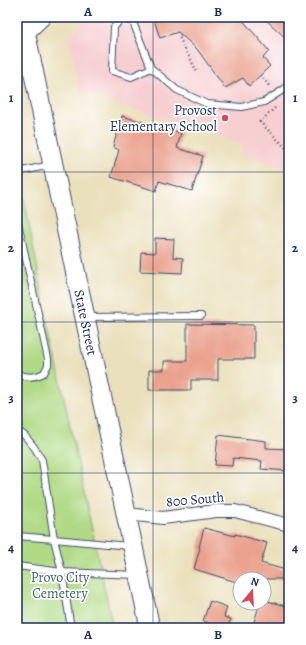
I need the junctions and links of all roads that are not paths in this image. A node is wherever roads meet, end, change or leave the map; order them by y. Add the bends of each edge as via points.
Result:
1 (42, 17) edge
2 (123, 17) edge
3 (131, 17) edge
4 (23, 25) edge
5 (151, 68) junction
6 (289, 84) edge
7 (53, 165) junction
8 (17, 172) edge
9 (17, 218) edge
10 (201, 316) dead end
11 (85, 317) junction
12 (17, 374) edge
13 (17, 430) edge
14 (127, 514) junction
15 (289, 525) edge
16 (17, 536) edge
17 (54, 539) junction
18 (133, 546) junction
19 (17, 566) edge
20 (62, 572) junction
21 (139, 575) junction
22 (71, 628) edge
23 (150, 628) edge

1 - 4 main road
2 - 5 lane via 114,27 112,71 131,78
3 - 5 lane
4 - 7 main road, State Street
5 - 6 lane via 177,90 207,104 242,107 264,102
7 - 8 lane
7 - 11 main road, State Street
9 - 12 lane via 48,365 44,373 37,377
10 - 11 lane
11 - 14 main road, State Street
13 - 17 lane via 25,436 42,460
14 - 15 street, 800 South via 163,518 235,511
14 - 18 main road, State Street
16 - 17 lane
17 - 18 lane
17 - 20 lane
18 - 21 main road, State Street
19 - 20 lane
20 - 21 lane
20 - 22 lane
21 - 23 main road, State Street

